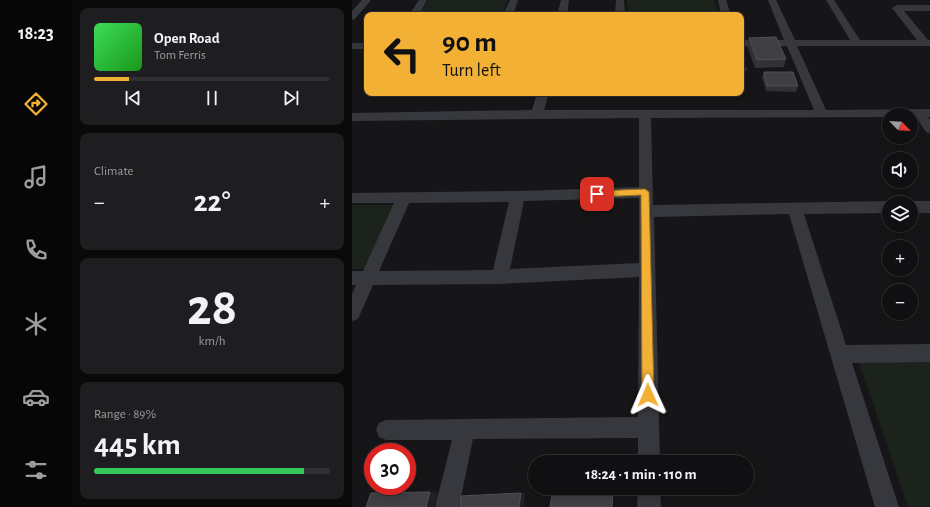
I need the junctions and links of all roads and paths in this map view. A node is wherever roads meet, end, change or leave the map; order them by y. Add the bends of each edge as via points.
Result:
1 (368, 0) edge
2 (423, 0) edge
3 (514, 0) edge
4 (565, 0) edge
5 (620, 0) edge
6 (722, 0) edge
7 (772, 0) edge
8 (830, 0) edge
9 (890, 0) edge
10 (896, 8) junction
11 (930, 8) edge
12 (416, 12) edge
13 (509, 12) edge
14 (563, 12) edge
15 (620, 12) edge
16 (725, 12) edge
17 (352, 17) edge
18 (744, 43) edge
19 (857, 43) junction
20 (927, 43) edge
21 (791, 44) junction
22 (352, 46) edge
23 (364, 46) edge
24 (542, 96) edge
25 (924, 113) edge
26 (537, 114) junction
27 (645, 114) junction
28 (822, 114) junction
29 (352, 117) edge
30 (930, 129) edge
31 (645, 192) junction
32 (518, 196) junction
33 (352, 198) edge
34 (404, 198) junction
35 (882, 207) edge
36 (918, 207) edge
37 (930, 207) edge
38 (795, 208) junction
39 (646, 211) junction
40 (646, 270) junction
41 (500, 277) junction
42 (360, 278) edge
43 (352, 313) edge
44 (930, 353) edge
45 (841, 354) junction
46 (648, 426) junction
47 (465, 428) junction
48 (386, 430) dead end
49 (649, 455) edge
50 (649, 495) edge
51 (447, 507) edge
52 (649, 507) edge
53 (887, 507) edge

1 - 17 street
2 - 12 street
3 - 13 street
4 - 14 street
5 - 15 street
6 - 16 street
7 - 21 street
8 - 19 street
9 - 10 street
10 - 11 street
10 - 20 street
18 - 21 street
19 - 20 street
19 - 21 street
21 - 28 street
22 - 23 street
24 - 26 street
25 - 28 street
25 - 30 street
26 - 27 street
26 - 29 street
27 - 28 street
27 - 31 street
31 - 32 street
31 - 39 street
32 - 34 street
32 - 41 street
33 - 34 street
34 - 42 street
35 - 38 street
36 - 37 street
38 - 39 street
38 - 45 street
39 - 40 street
40 - 41 street
40 - 46 street
41 - 42 street
42 - 43 street
44 - 45 street
45 - 53 street
46 - 47 street
46 - 49 street
47 - 48 street
47 - 51 street
50 - 52 street

